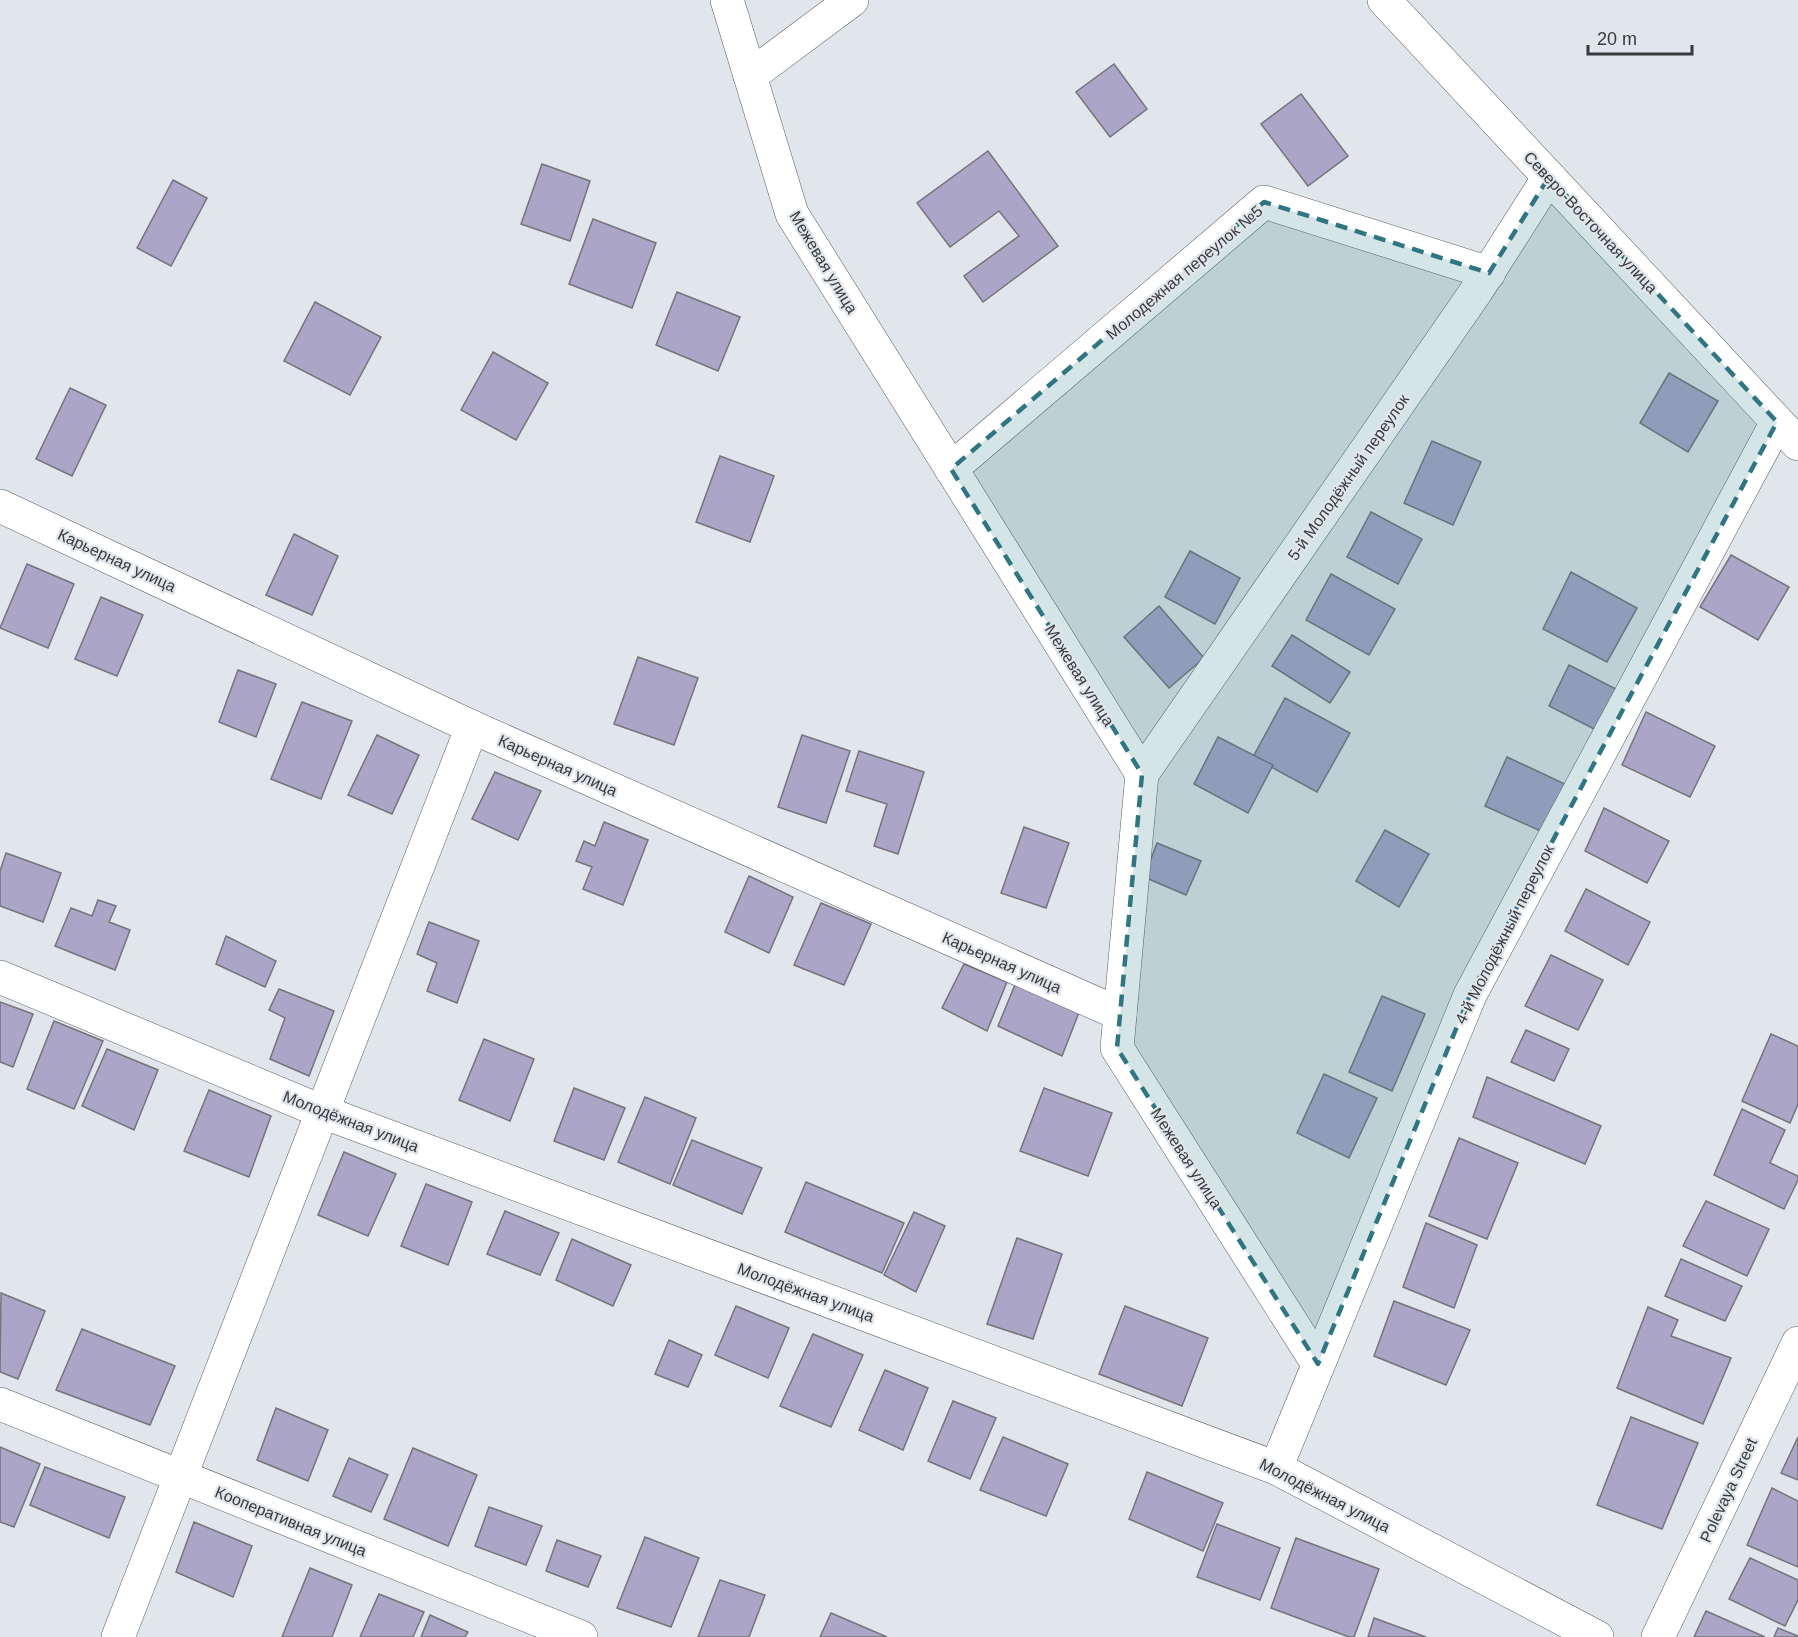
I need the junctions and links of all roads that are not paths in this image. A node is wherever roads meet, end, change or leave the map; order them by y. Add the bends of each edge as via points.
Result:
1 (727, 0) edge
2 (852, 0) edge
3 (1384, 0) edge
4 (750, 76) junction
5 (1550, 177) junction
6 (1489, 273) junction
7 (1788, 433) edge
8 (951, 469) junction
9 (0, 506) edge
10 (472, 727) junction
11 (1142, 774) junction
12 (0, 977) edge
13 (1120, 1014) junction
14 (323, 1112) junction
15 (1798, 1343) edge
16 (1318, 1364) junction
17 (0, 1404) edge
18 (1276, 1467) junction
19 (181, 1477) junction
20 (118, 1637) edge
21 (581, 1637) edge
22 (1597, 1637) edge
23 (1658, 1637) edge

1 - 4 street, Межевая улица
2 - 4 street
3 - 5 street, Северо-Восточная улица
4 - 8 street, Межевая улица via 792,214
5 - 6 street, 5-й Молодёжный переулок
5 - 7 street, Северо-Восточная улица
6 - 8 street, Молодежная переулок №5 via 1264,202
6 - 11 street, 5-й Молодёжный переулок
7 - 16 street, 4-й Молодёжный переулок via 1470,995
8 - 11 street, Межевая улица
9 - 10 street, Карьерная улица
10 - 13 street, Карьерная улица
10 - 14 street
11 - 13 street, Межевая улица
12 - 14 street, Молодёжная улица
13 - 16 street, Межевая улица via 1117,1048
14 - 18 street, Молодёжная улица
14 - 19 street
15 - 23 street, Polevaya Street
16 - 18 street, 4-й Молодёжный переулок
17 - 19 street, Кооперативная улица
18 - 22 street, Молодёжная улица
19 - 20 street
19 - 21 street, Кооперативная улица

